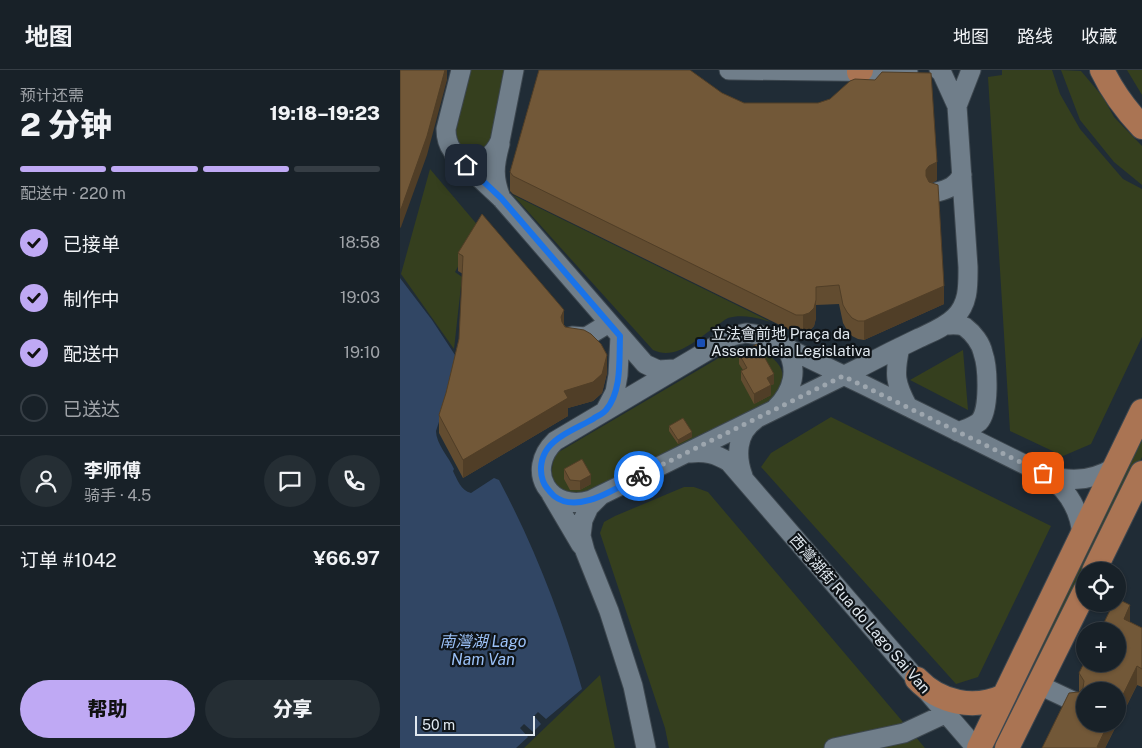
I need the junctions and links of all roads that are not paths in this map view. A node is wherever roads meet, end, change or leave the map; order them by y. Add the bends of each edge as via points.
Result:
1 (461, 70) edge
2 (514, 70) edge
3 (729, 70) edge
4 (971, 70) edge
5 (1093, 70) edge
6 (860, 71) edge
7 (940, 71) edge
8 (1107, 80) edge
9 (842, 90) edge
10 (958, 106) junction
11 (1142, 127) edge
12 (500, 141) junction
13 (454, 154) junction
14 (962, 175) junction
15 (501, 198) junction
16 (964, 206) junction
17 (946, 325) junction
18 (615, 330) junction
19 (572, 336) edge
20 (900, 347) junction
21 (786, 348) junction
22 (637, 356) junction
23 (682, 366) junction
24 (843, 376) junction
25 (627, 398) junction
26 (908, 408) junction
27 (605, 411) junction
28 (770, 412) junction
29 (1142, 412) edge
30 (958, 432) junction
31 (686, 453) junction
32 (1115, 467) junction
33 (1043, 473) junction
34 (1142, 474) edge
35 (744, 480) junction
36 (549, 492) junction
37 (600, 496) junction
38 (1082, 536) junction
39 (585, 551) junction
40 (1098, 562) edge
41 (1076, 609) edge
42 (917, 679) junction
43 (1039, 685) junction
44 (1004, 696) junction
45 (1074, 701) edge
46 (947, 713) junction
47 (646, 748) edge
48 (834, 748) edge
49 (978, 748) edge
50 (1007, 748) edge

1 - 13 street via 446,129 448,147
2 - 12 street
3 - 6 street
4 - 10 street
5 - 8 main road
6 - 7 street
6 - 9 street
7 - 10 street
8 - 11 main road
10 - 14 street
12 - 13 street via 497,150 481,161 472,162
12 - 15 street via 495,181
13 - 15 street
14 - 16 street
14 - 16 street via 952,187 937,192 948,194
15 - 18 street
16 - 17 street via 968,290 964,305
17 - 20 street
17 - 30 street via 964,326 983,352 987,400 984,413 975,425
18 - 19 street via 586,337
18 - 22 street
18 - 27 street via 618,375 615,392
20 - 24 street
20 - 26 street via 895,368 898,388
21 - 23 street via 760,335 746,333 732,336
21 - 24 street
21 - 28 street via 794,370 792,385 785,398
22 - 23 street via 653,369 673,370
22 - 25 street via 642,374 634,392
23 - 25 street
24 - 26 street
24 - 28 street
25 - 27 street
26 - 30 street
27 - 36 street via 548,448 541,470
28 - 31 street
28 - 35 street, 西灣湖街 Rua do Lago Sai Van via 752,423 743,435 737,452
29 - 32 main road
30 - 33 street
31 - 35 street, 西灣湖街 Rua do Lago Sai Van via 716,454 729,462
31 - 37 street
32 - 33 street via 1098,476 1080,480
32 - 38 main road
33 - 38 street via 1069,496 1078,512
34 - 40 main road
35 - 42 street, 西灣湖街 Rua do Lago Sai Van
36 - 37 street via 569,503 581,503
36 - 39 street
37 - 39 street via 589,506 583,520 581,536
38 - 44 main road
39 - 47 street via 609,611 633,686
41 - 43 main road
42 - 44 main road via 936,695 960,703 991,701
42 - 46 street, 西灣湖街 Rua do Lago Sai Van
43 - 45 street
43 - 50 main road
44 - 49 main road
46 - 48 street via 904,733
46 - 49 street, 西灣湖街 Rua do Lago Sai Van

